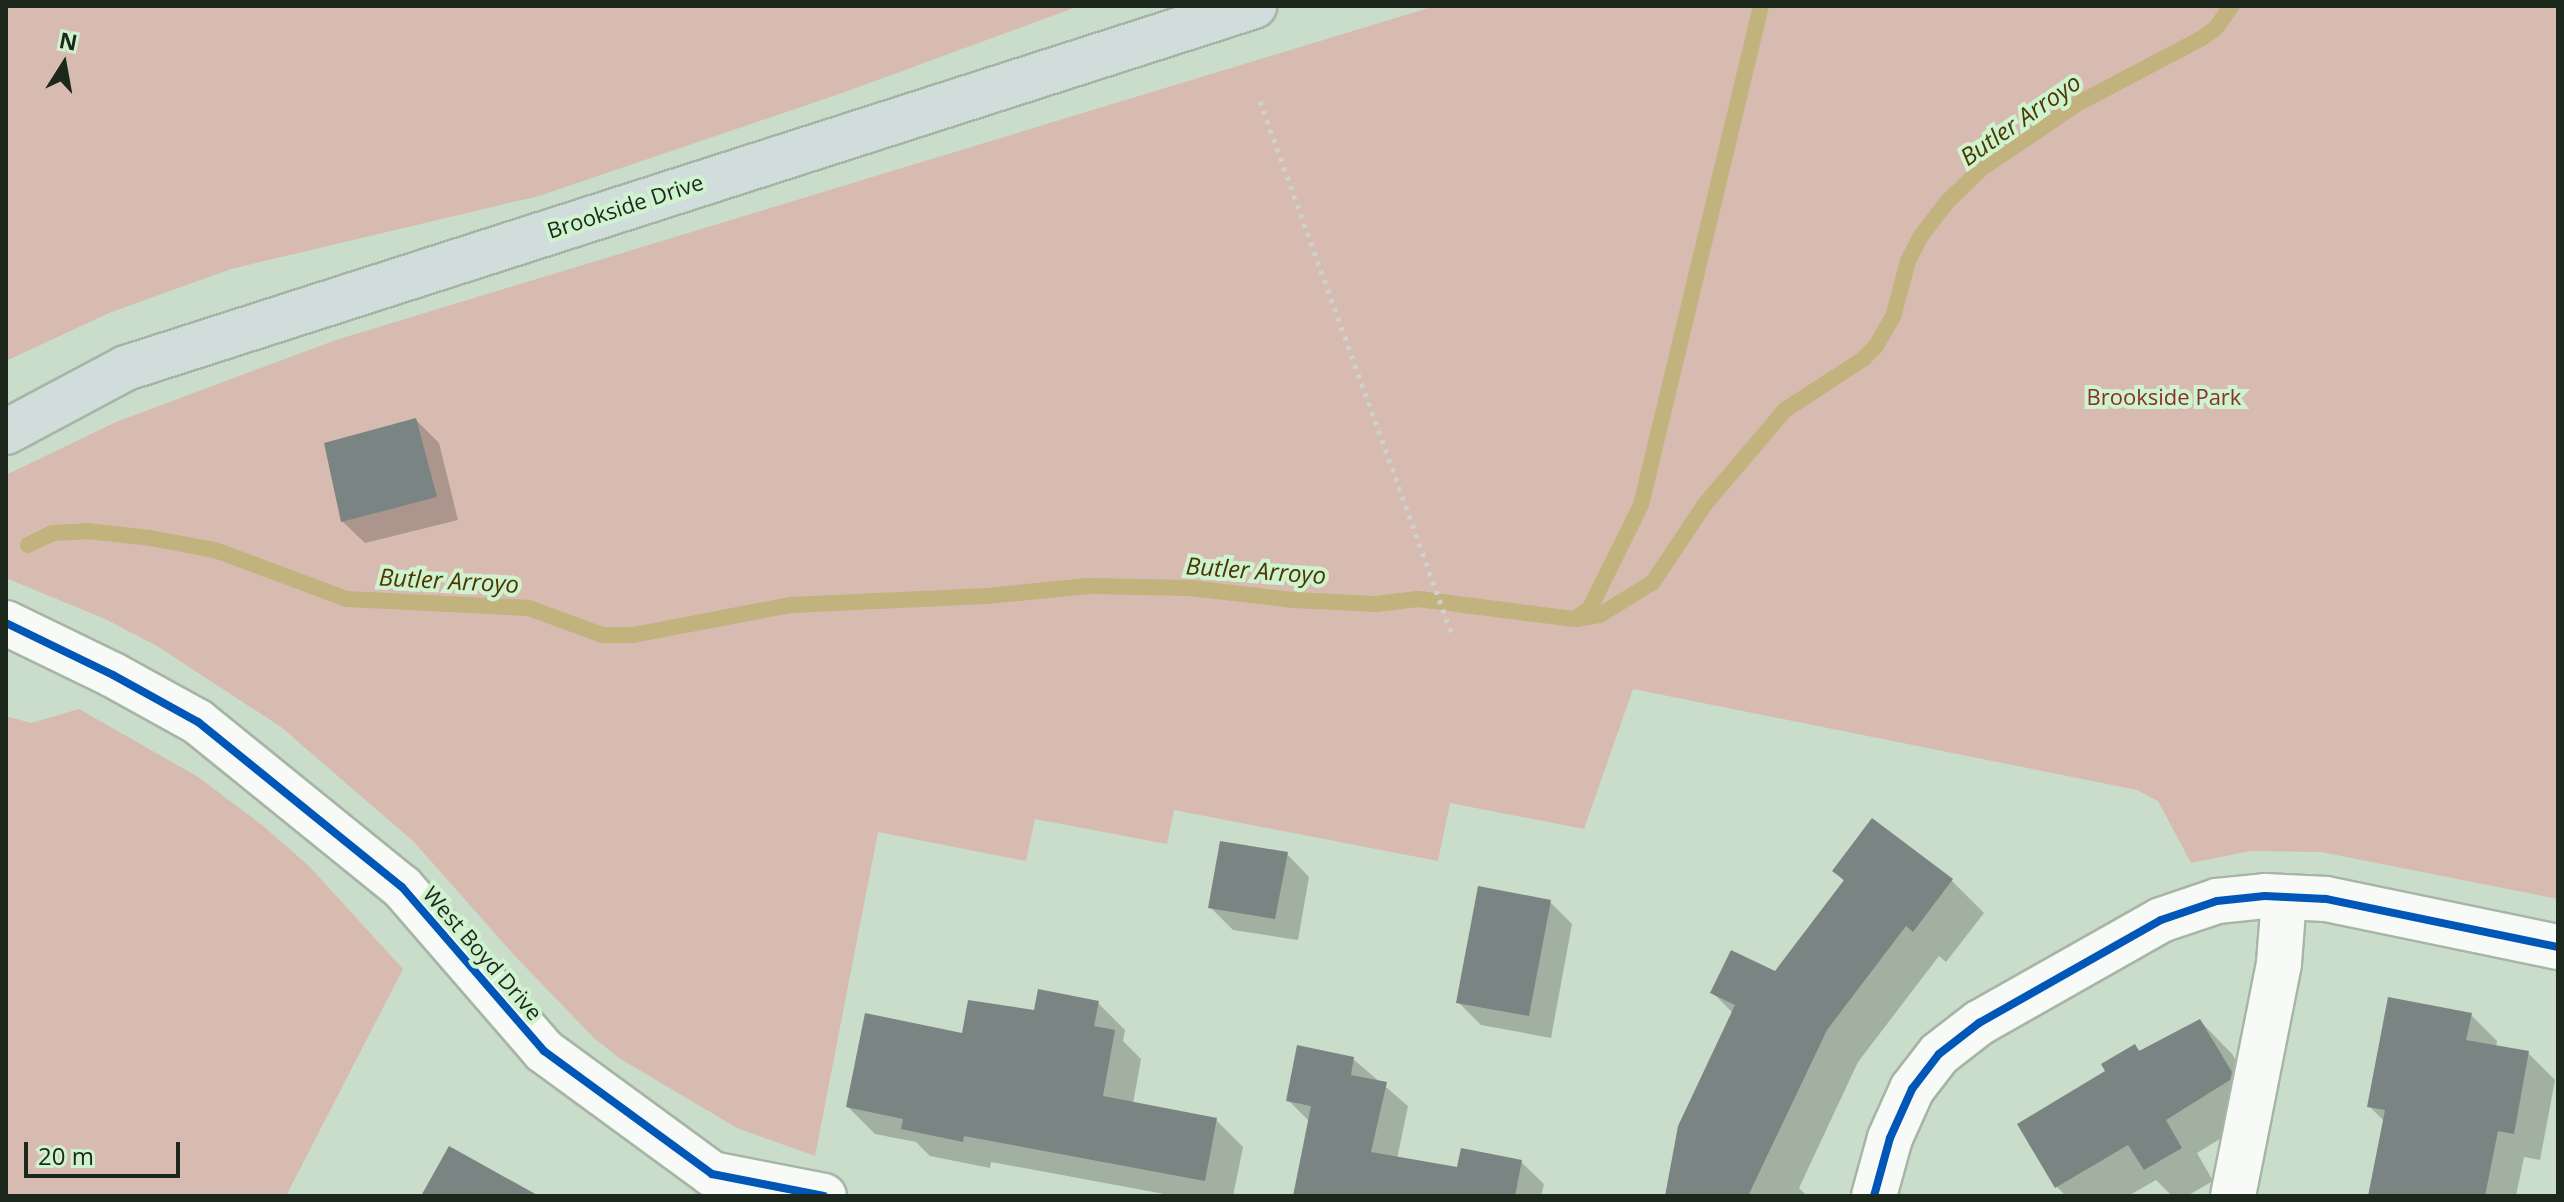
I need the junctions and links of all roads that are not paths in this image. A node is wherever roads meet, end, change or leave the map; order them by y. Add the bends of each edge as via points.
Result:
1 (1254, 6) edge
2 (6, 432) edge
3 (6, 623) edge
4 (2284, 898) junction
5 (2558, 947) edge
6 (702, 1185) edge
7 (824, 1196) edge
8 (1874, 1196) edge
9 (2233, 1196) edge

1 - 2 main road, Brookside Drive via 197,343 126,368
3 - 6 street, West Boyd Drive via 198,722 402,887 544,1051
4 - 5 street via 2326,899
4 - 8 street via 2217,901 2161,920 1979,1023 1939,1054 1912,1089 1890,1138
4 - 9 street via 2277,974
6 - 7 street, West Boyd Drive

